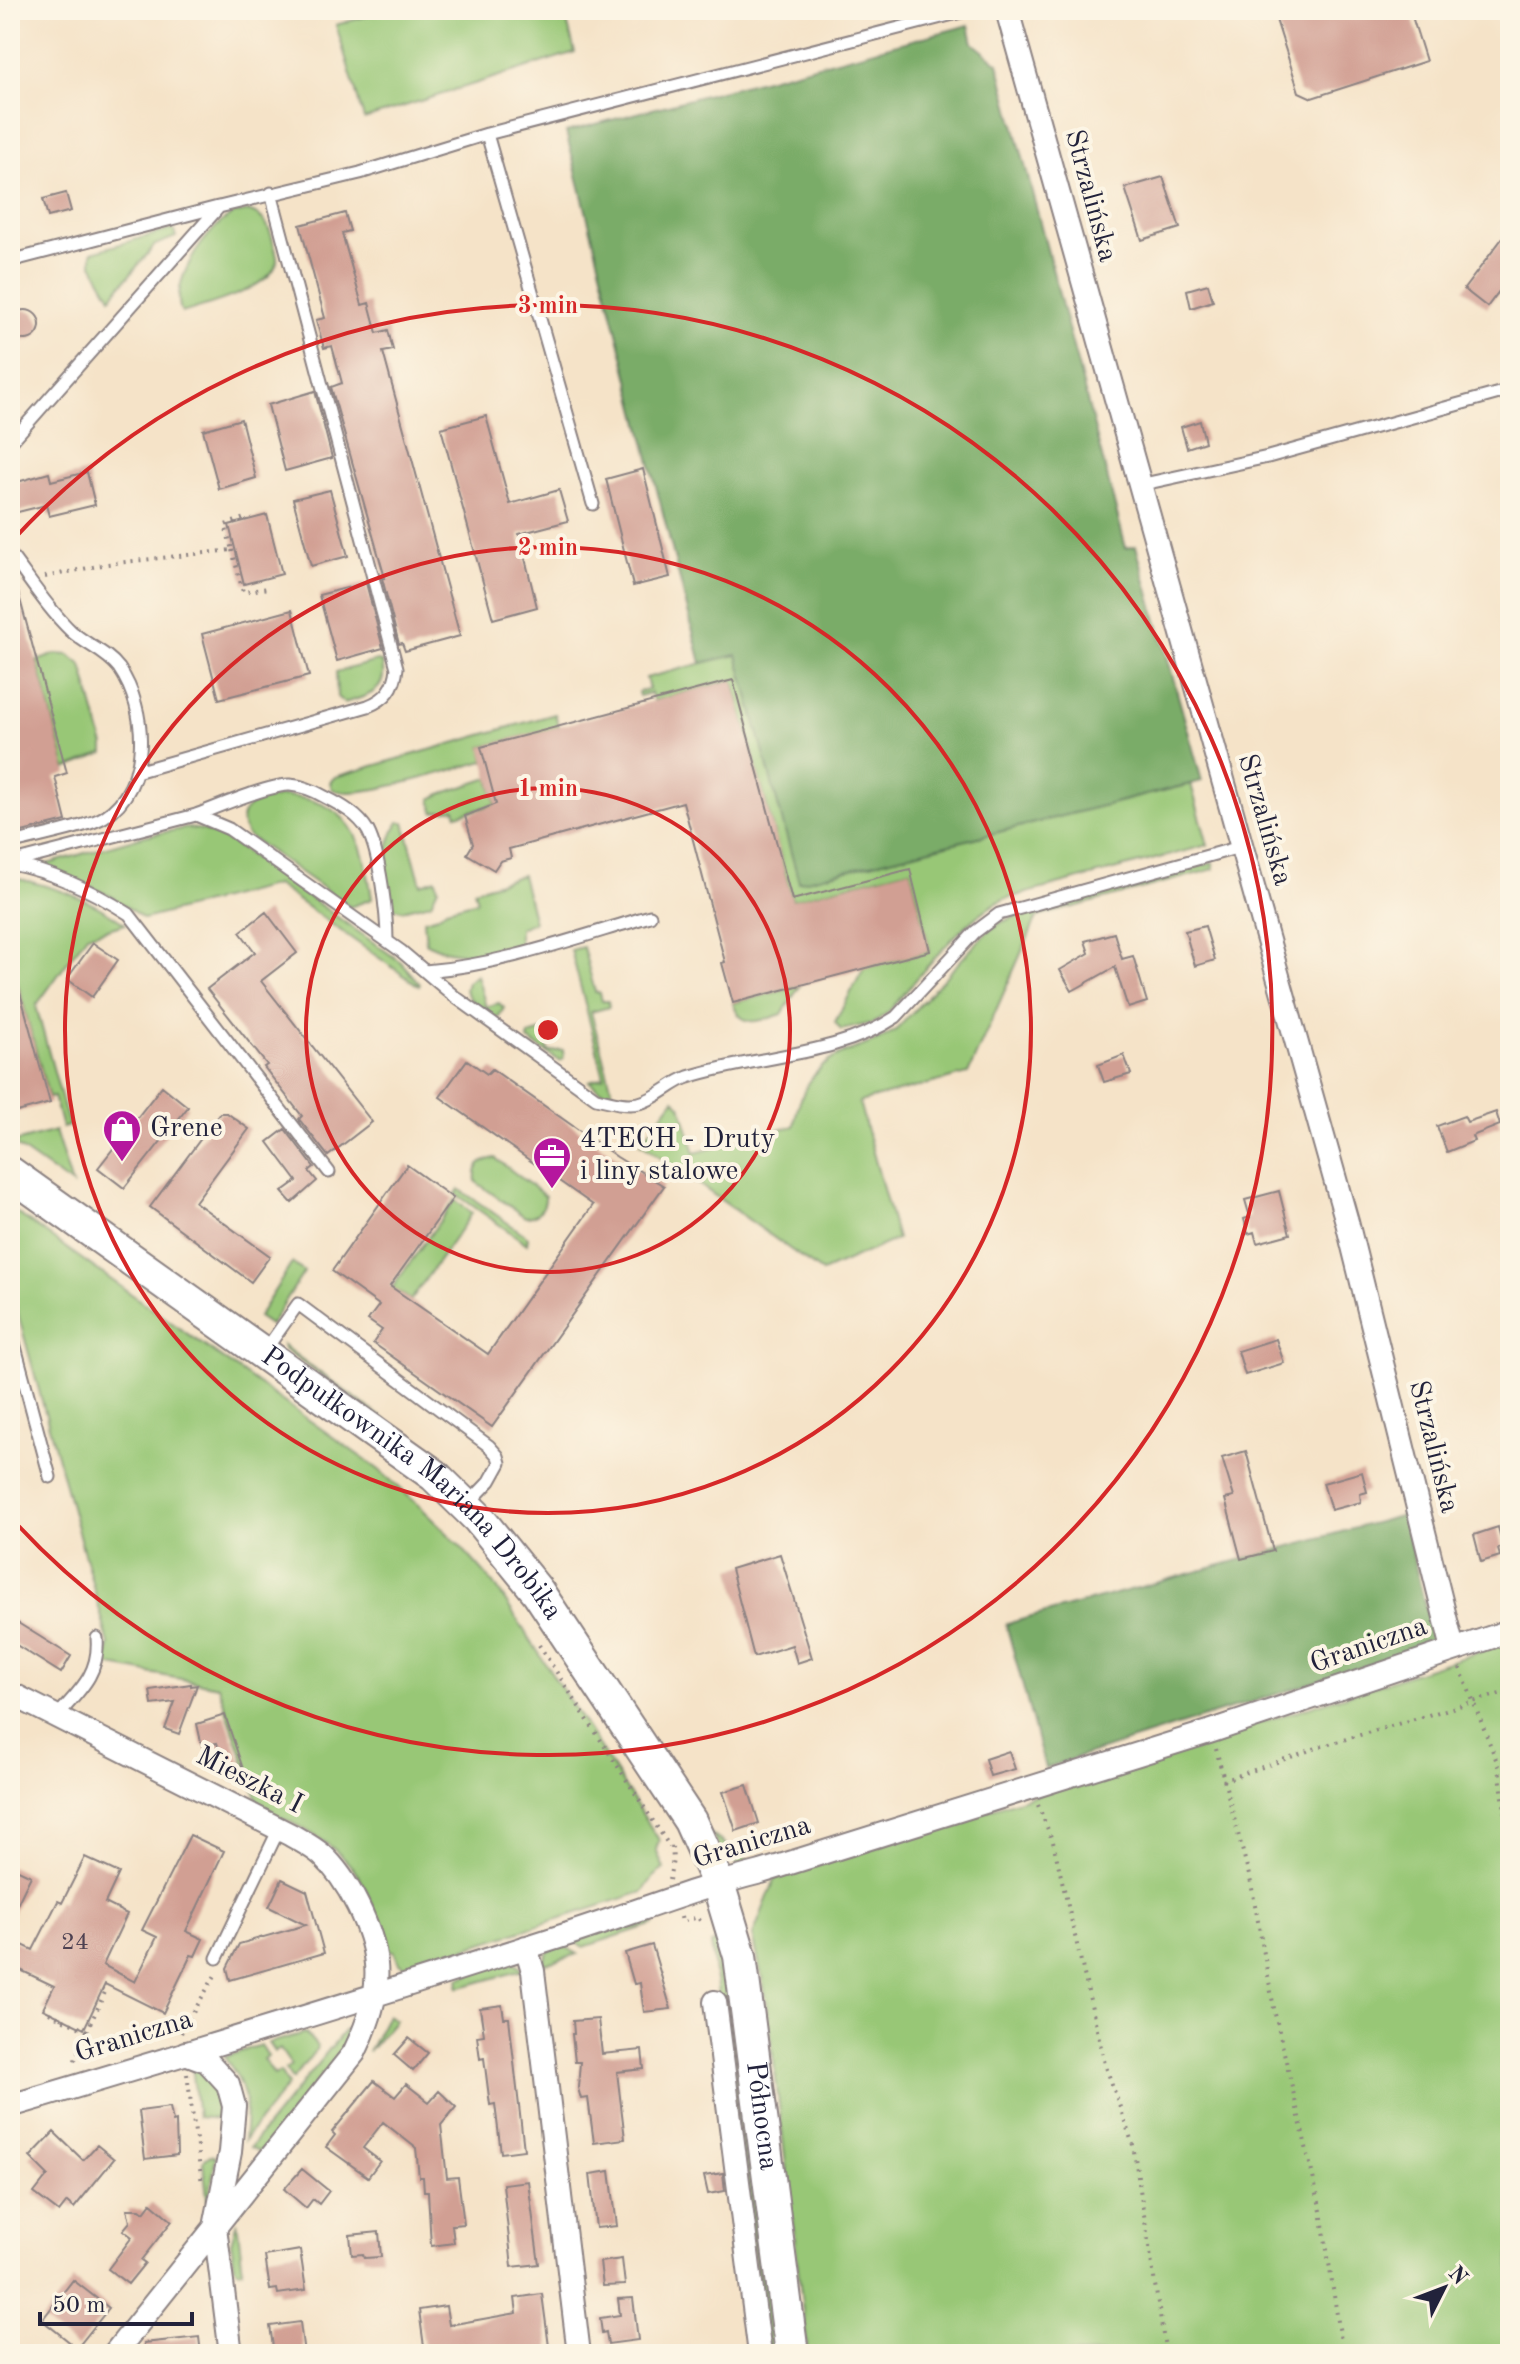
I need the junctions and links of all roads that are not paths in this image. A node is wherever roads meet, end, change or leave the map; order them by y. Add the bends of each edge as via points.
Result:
1 (969, 10) edge
2 (1007, 10) edge
3 (487, 134) junction
4 (271, 193) junction
5 (219, 207) junction
6 (10, 261) edge
7 (1510, 390) edge
8 (10, 443) edge
9 (1139, 485) junction
10 (593, 504) dead end
11 (10, 554) edge
12 (136, 772) junction
13 (196, 815) junction
14 (10, 844) edge
15 (1240, 847) junction
16 (10, 863) edge
17 (650, 916) dead end
18 (387, 941) junction
19 (425, 971) junction
20 (329, 1172) dead end
21 (10, 1173) edge
22 (10, 1328) edge
23 (264, 1353) junction
24 (50, 1477) dead end
25 (466, 1506) junction
26 (1510, 1631) edge
27 (97, 1638) dead end
28 (1453, 1649) junction
29 (10, 1693) edge
30 (57, 1716) junction
31 (279, 1829) junction
32 (718, 1883) junction
33 (526, 1947) junction
34 (218, 1962) road end
35 (375, 1994) junction
36 (715, 2002) dead end
37 (183, 2054) junction
38 (10, 2106) edge
39 (215, 2227) junction
40 (114, 2354) edge
41 (231, 2354) edge
42 (579, 2354) edge
43 (760, 2354) edge
44 (792, 2354) edge

1 - 3 lane
2 - 9 street, Strzalińska
3 - 4 lane via 360,173
3 - 10 lane
4 - 5 lane
4 - 12 lane via 396,679 383,699 368,706
5 - 6 lane
5 - 8 lane
7 - 9 lane via 1268,457
9 - 15 street, Strzalińska
11 - 12 lane via 71,631 107,656 130,686 141,750
12 - 14 lane via 115,808 102,818
13 - 16 lane
13 - 18 lane via 229,829
13 - 18 lane via 288,785 311,789 344,807 371,838 387,913
15 - 19 lane via 999,914 882,1026 855,1038 685,1078 640,1103 596,1098
15 - 28 street, Strzalińska via 1347,1222
16 - 20 lane via 58,877 129,914
17 - 19 lane via 497,962
18 - 19 lane
21 - 23 main road, Podpułkownika Mariana Drobika
22 - 24 lane
23 - 25 main road, Podpułkownika Mariana Drobika via 434,1475
23 - 25 lane via 298,1304 489,1446 500,1463
25 - 32 main road, Podpułkownika Mariana Drobika via 547,1604 690,1821
26 - 28 street, Graniczna
27 - 30 lane via 98,1657 89,1679
28 - 32 street, Graniczna via 1212,1731
29 - 30 street, Mieszka I
30 - 31 street, Mieszka I
31 - 34 lane
31 - 35 street, Mieszka I via 320,1853 341,1875 360,1909 376,1963
32 - 33 street, Graniczna
32 - 44 main road, Północna via 740,1956
33 - 35 street, Graniczna
33 - 42 street
35 - 37 street, Graniczna
35 - 39 street, Mieszka I via 354,2053
36 - 43 street, Północna
37 - 38 street, Graniczna
37 - 39 street via 207,2061 224,2079 234,2106
39 - 40 street, Mieszka I
39 - 41 street

